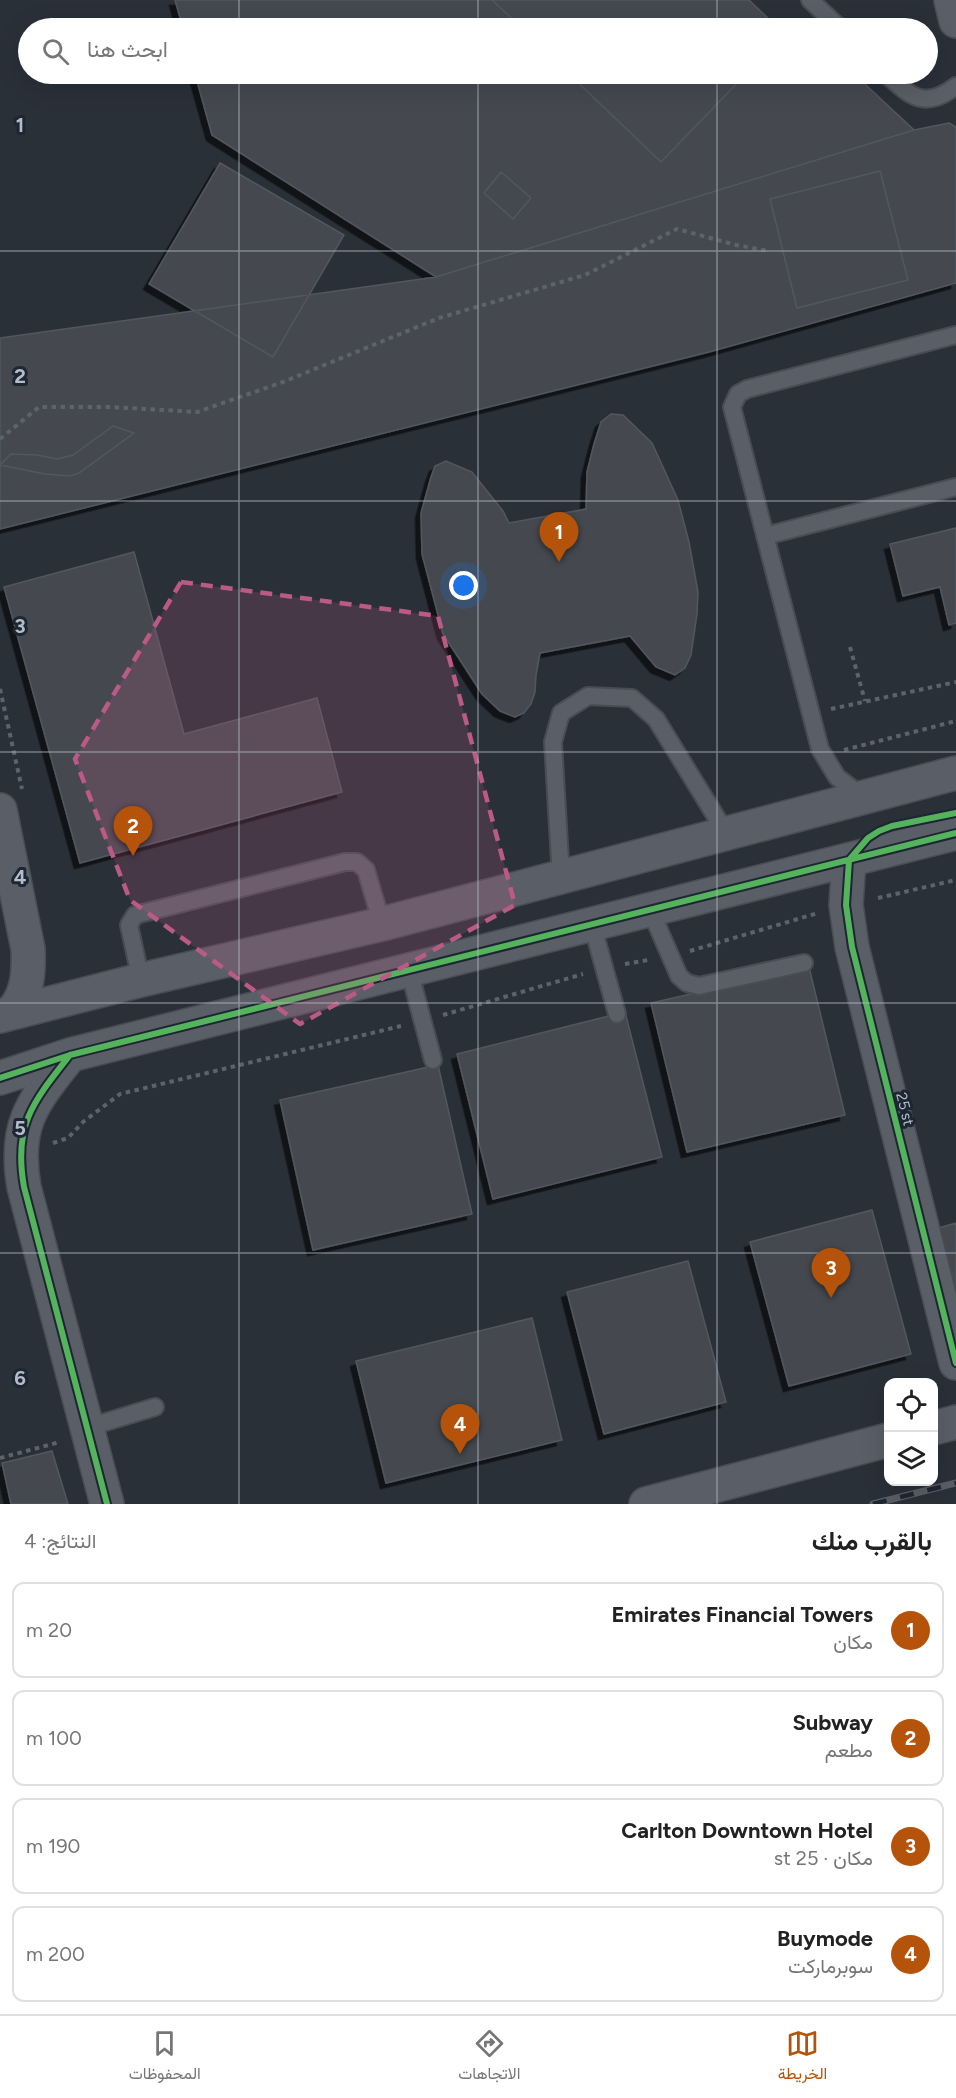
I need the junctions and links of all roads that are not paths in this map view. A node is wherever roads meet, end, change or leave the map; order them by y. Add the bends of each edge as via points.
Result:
1 (810, 0) edge
2 (951, 0) edge
3 (829, 18) edge
4 (956, 21) edge
5 (897, 84) edge
6 (956, 86) edge
7 (956, 335) edge
8 (956, 487) edge
9 (765, 536) junction
10 (949, 779) edge
11 (863, 797) junction
12 (956, 813) edge
13 (2, 825) edge
14 (726, 833) junction
15 (956, 833) edge
16 (849, 860) junction
17 (561, 878) junction
18 (650, 909) junction
19 (382, 924) junction
20 (592, 924) junction
21 (804, 963) dead end
22 (409, 970) junction
23 (141, 980) junction
24 (6, 1014) edge
25 (617, 1014) dead end
26 (70, 1055) junction
27 (433, 1060) dead end
28 (0, 1078) edge
29 (956, 1363) edge
30 (155, 1407) dead end
31 (956, 1422) edge
32 (938, 1427) edge
33 (86, 1428) junction
34 (884, 1441) edge
35 (106, 1504) edge
36 (646, 1504) edge

1 - 3 lane
2 - 4 street
5 - 6 lane via 914,97 925,99 936,98
7 - 9 lane via 738,394 733,400 733,415
8 - 9 lane
9 - 11 lane via 820,750 837,777
10 - 11 street
11 - 14 street
12 - 16 street via 879,831
13 - 24 street via 28,949 21,1002
14 - 17 street
14 - 17 lane via 656,718 632,698 588,696 561,713 553,742
15 - 16 street
16 - 18 street
16 - 29 street, 25 st via 846,905 852,947
17 - 19 street
18 - 20 street
18 - 21 lane via 670,956 687,983 699,986
19 - 23 street
19 - 23 lane via 366,870 357,862 345,862 135,915 129,925
20 - 22 street
20 - 25 lane
22 - 26 street
22 - 27 lane
23 - 24 street
26 - 28 street
26 - 33 street via 33,1103 20,1144 20,1166
30 - 33 lane
31 - 32 street
33 - 35 street
34 - 36 street

